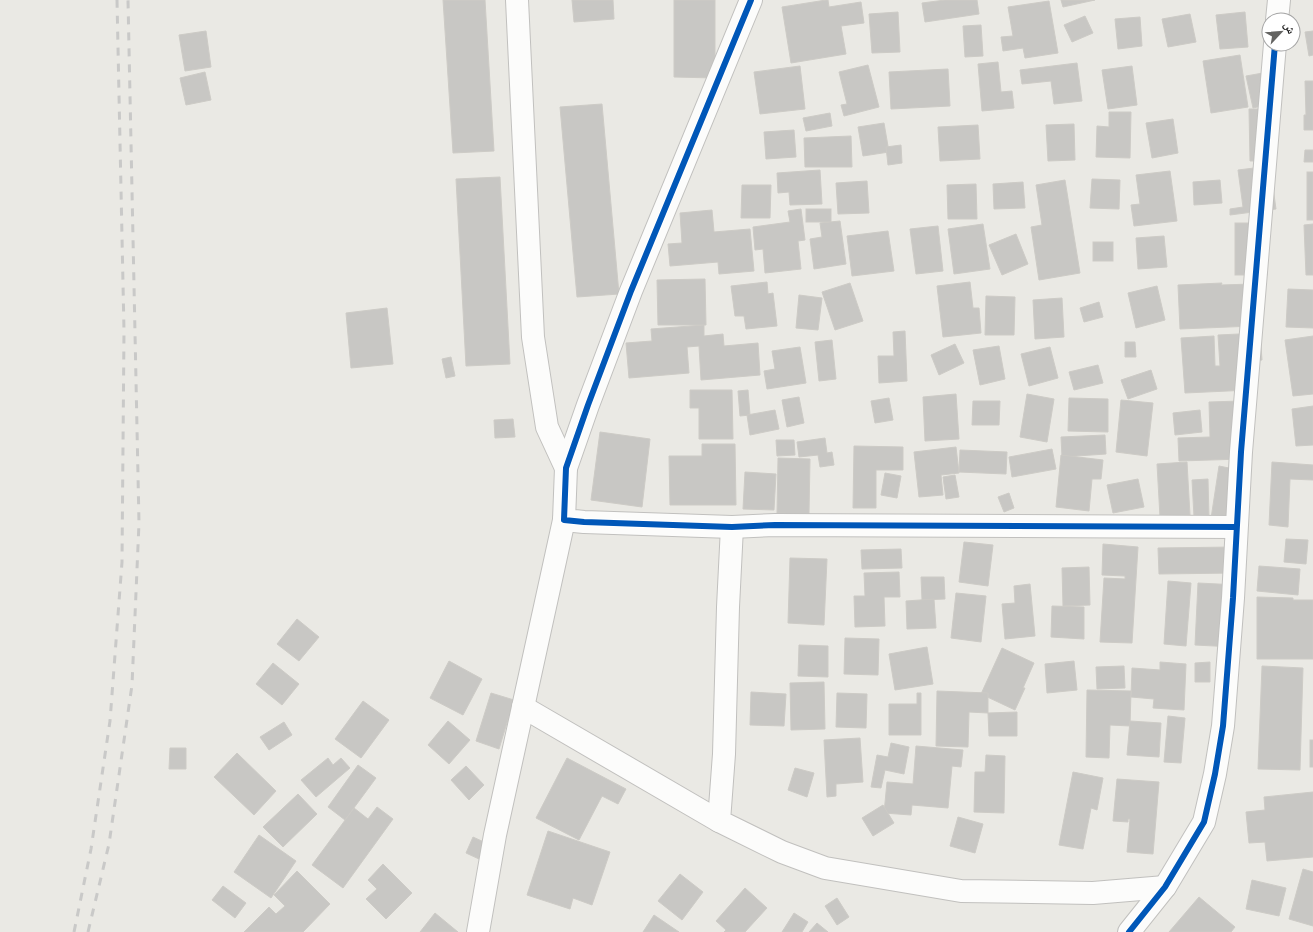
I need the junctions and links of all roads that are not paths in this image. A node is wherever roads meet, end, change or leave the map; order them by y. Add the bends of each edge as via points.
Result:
1 (517, 0) edge
2 (751, 0) edge
3 (1279, 0) edge
4 (1278, 12) edge
5 (1274, 52) edge
6 (566, 468) junction
7 (564, 520) junction
8 (732, 527) junction
9 (1236, 527) junction
10 (523, 707) junction
11 (719, 821) junction
12 (1165, 887) junction
13 (478, 932) edge
14 (1129, 932) edge

1 - 6 street via 533,337 547,427
2 - 6 street via 631,291
3 - 4 street
5 - 9 street
6 - 7 street
7 - 8 street
7 - 10 street
8 - 9 street
8 - 11 street via 724,754
9 - 12 street via 1223,726 1215,774 1204,822
10 - 11 street
10 - 13 street via 495,835
11 - 12 street via 782,852 825,868 961,891 1093,892
12 - 14 street

